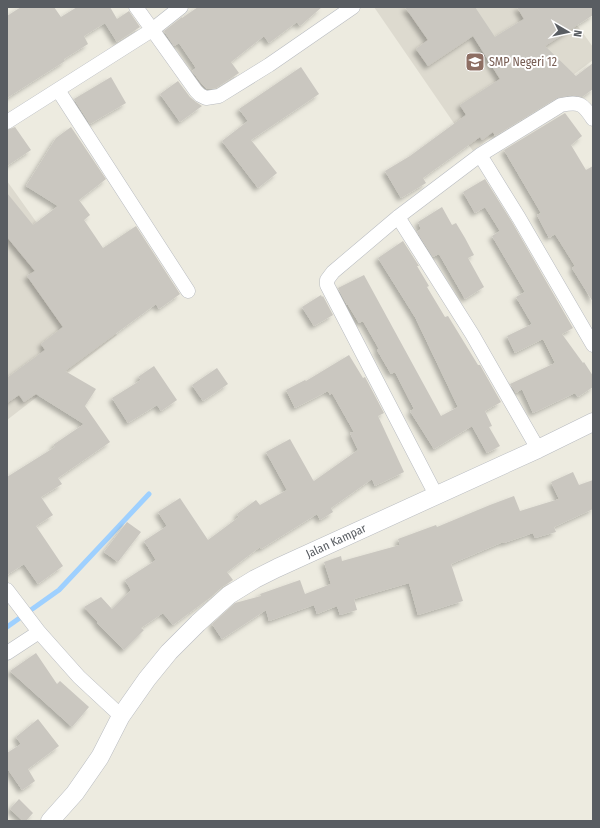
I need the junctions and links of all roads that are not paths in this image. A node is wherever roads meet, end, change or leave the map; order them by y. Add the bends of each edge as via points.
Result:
1 (136, 7) edge
2 (181, 7) edge
3 (352, 7) edge
4 (152, 30) junction
5 (58, 90) junction
6 (593, 119) edge
7 (7, 122) edge
8 (480, 155) junction
9 (398, 217) junction
10 (188, 291) dead end
11 (593, 345) edge
12 (593, 422) edge
13 (538, 449) junction
14 (436, 495) junction
15 (11, 596) edge
16 (37, 629) junction
17 (7, 653) edge
18 (121, 716) junction
19 (50, 821) edge

1 - 4 street
2 - 4 street
3 - 4 street via 256,73 219,96 206,98 196,91
4 - 5 street
5 - 7 street
5 - 10 street
6 - 8 street via 584,106 572,102 562,105
8 - 9 street
8 - 11 street
9 - 13 street via 472,334
9 - 14 street via 333,272 327,280 327,285
12 - 13 street, Jalan Kampar
13 - 14 street, Jalan Kampar
14 - 18 street, Jalan Kampar via 277,568 230,595 169,652
15 - 16 street
16 - 17 street
16 - 18 street via 79,677
18 - 19 street, Jalan Kampar via 100,757 75,793

